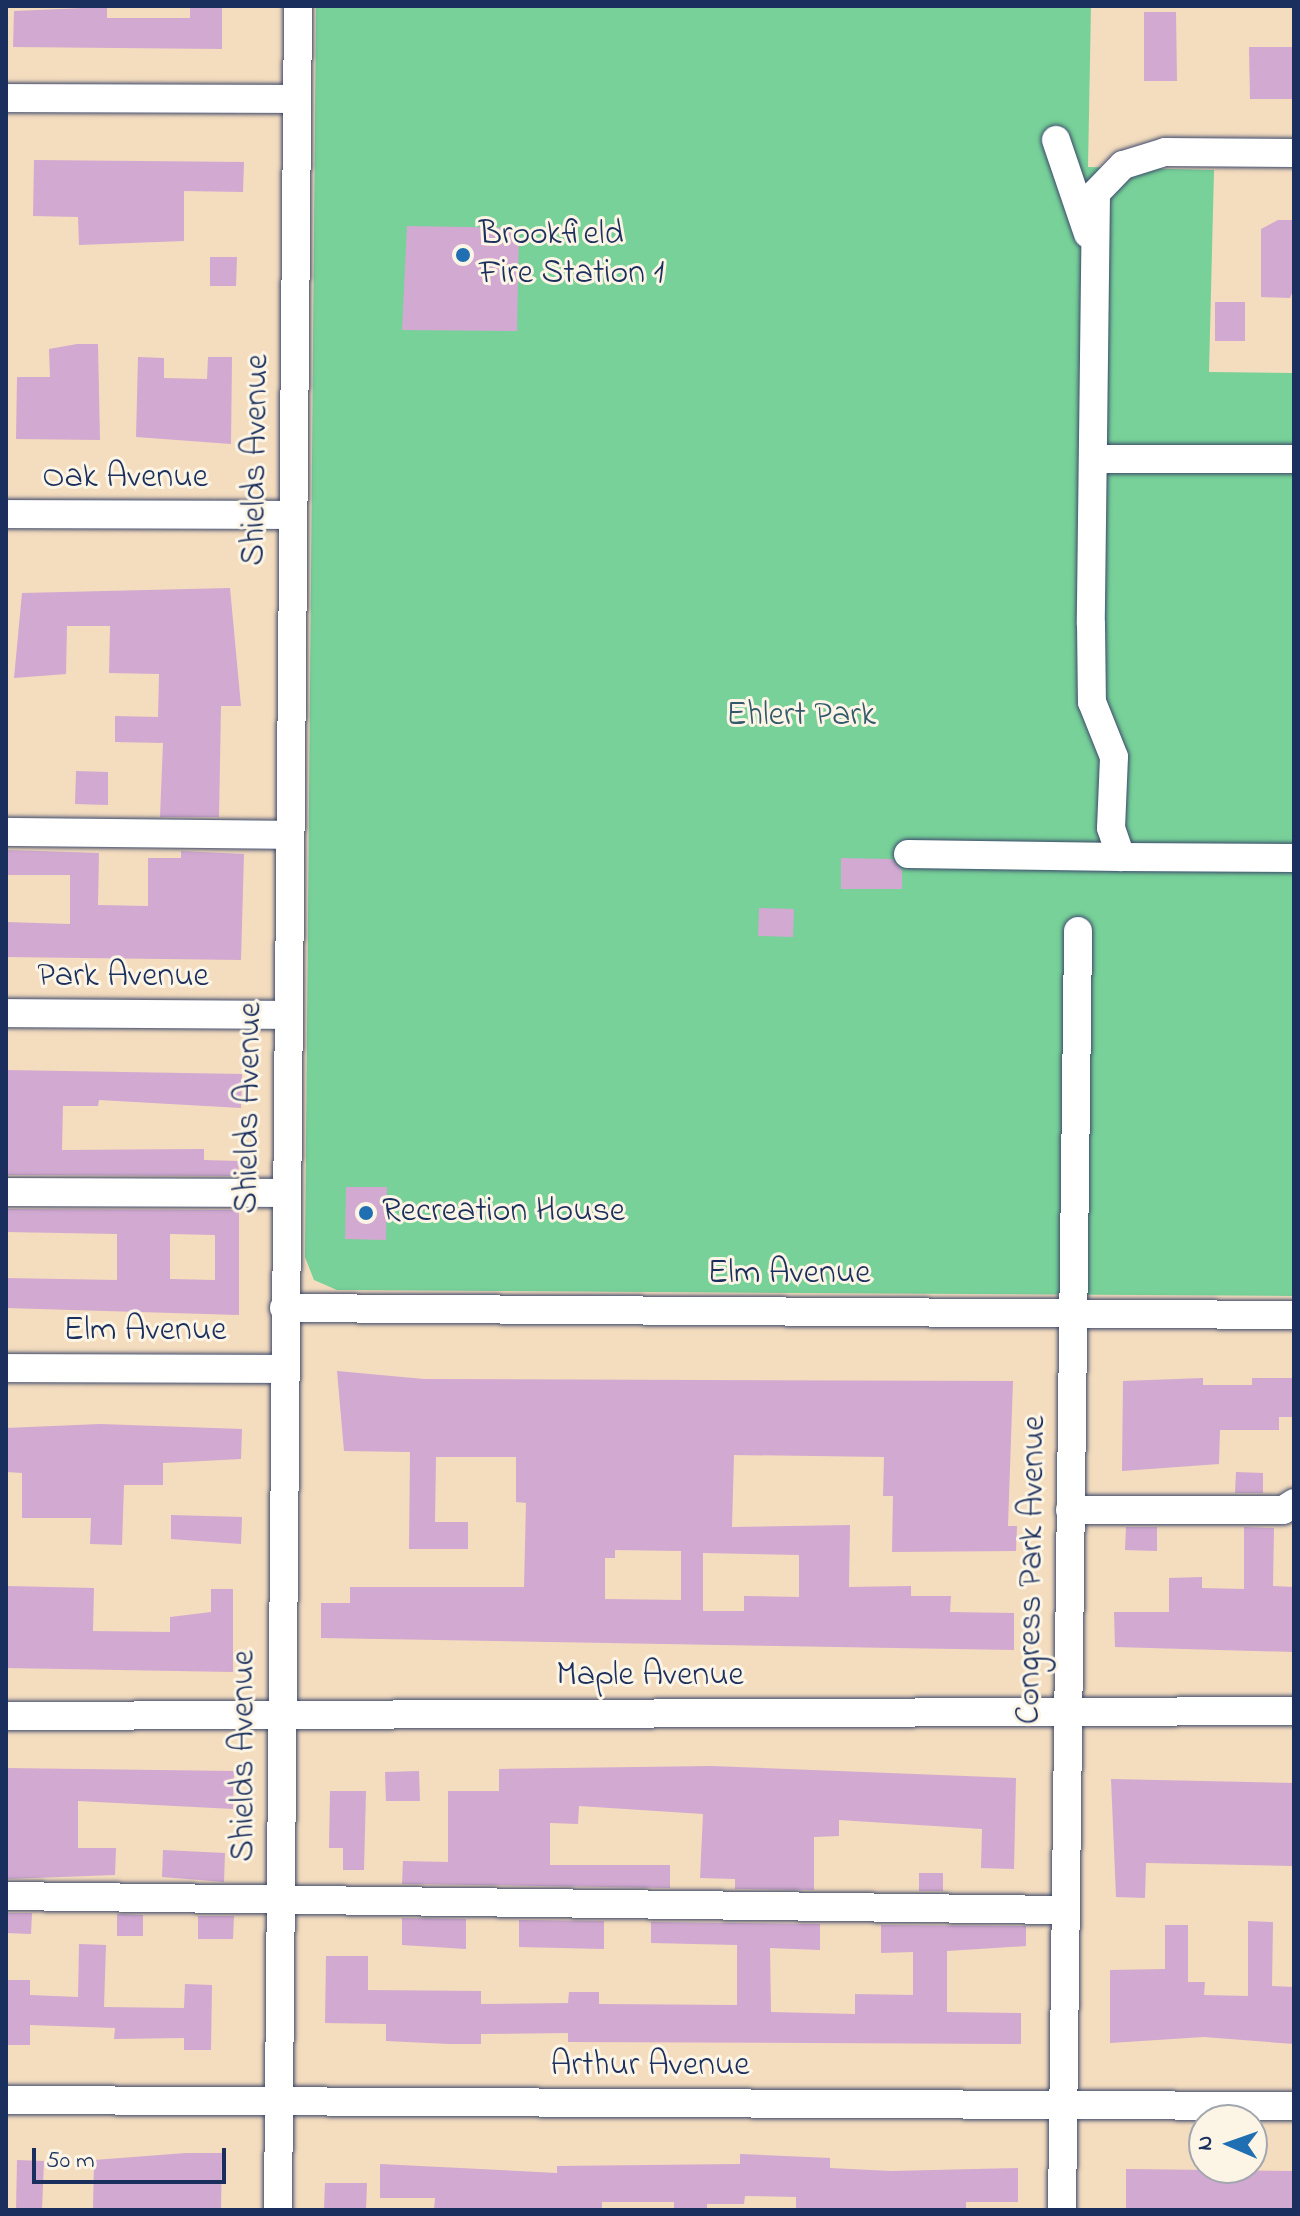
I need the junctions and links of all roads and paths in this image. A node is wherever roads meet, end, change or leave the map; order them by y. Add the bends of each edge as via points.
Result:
1 (298, 6) edge
2 (6, 98) edge
3 (297, 99) junction
4 (1056, 140) dead end
5 (1294, 153) edge
6 (1094, 253) junction
7 (1094, 459) junction
8 (1294, 459) edge
9 (6, 514) edge
10 (292, 515) junction
11 (6, 832) edge
12 (289, 835) junction
13 (908, 854) dead end
14 (1121, 857) junction
15 (1293, 858) edge
16 (1078, 931) dead end
17 (6, 1013) edge
18 (287, 1015) junction
19 (6, 1192) edge
20 (285, 1193) junction
21 (284, 1308) junction
22 (1071, 1313) junction
23 (1294, 1315) edge
24 (6, 1368) edge
25 (283, 1369) junction
26 (1294, 1503) edge
27 (1070, 1510) junction
28 (1067, 1709) junction
29 (1294, 1711) edge
30 (6, 1716) edge
31 (281, 1716) junction
32 (6, 1896) edge
33 (282, 1899) junction
34 (1065, 1910) junction
35 (6, 2100) edge
36 (278, 2102) junction
37 (1063, 2104) junction
38 (1294, 2106) edge
39 (278, 2210) edge
40 (1062, 2210) edge

1 - 3 street, Shields Avenue
2 - 3 street
3 - 10 street, Shields Avenue
4 - 6 street
5 - 6 street via 1165,152 1123,165 1096,193
6 - 7 street
7 - 8 street
7 - 14 street via 1092,702 1114,757 1111,828
9 - 10 street, Oak Avenue
10 - 12 street, Shields Avenue
11 - 12 street
12 - 18 street, Shields Avenue
13 - 14 street
14 - 15 street
16 - 22 street, Congress Park Avenue
17 - 18 street, Park Avenue
18 - 20 street, Shields Avenue
19 - 20 street
20 - 21 street, Shields Avenue
21 - 22 street, Elm Avenue
21 - 25 street, Shields Avenue
22 - 23 street, Elm Avenue
22 - 27 street, Congress Park Avenue
24 - 25 street, Elm Avenue
25 - 31 street, Shields Avenue
26 - 27 street via 1283,1510
27 - 28 street, Congress Park Avenue
28 - 29 street, Maple Avenue
28 - 31 street, Maple Avenue
28 - 34 street, Congress Park Avenue
30 - 31 street, Maple Avenue
31 - 33 street, Shields Avenue
32 - 33 street
33 - 34 street
33 - 36 street, Shields Avenue
34 - 37 street, Congress Park Avenue
35 - 36 street, Arthur Avenue
36 - 37 street, Arthur Avenue
36 - 39 street, Shields Avenue
37 - 38 street, Arthur Avenue
37 - 40 street, Congress Park Avenue

